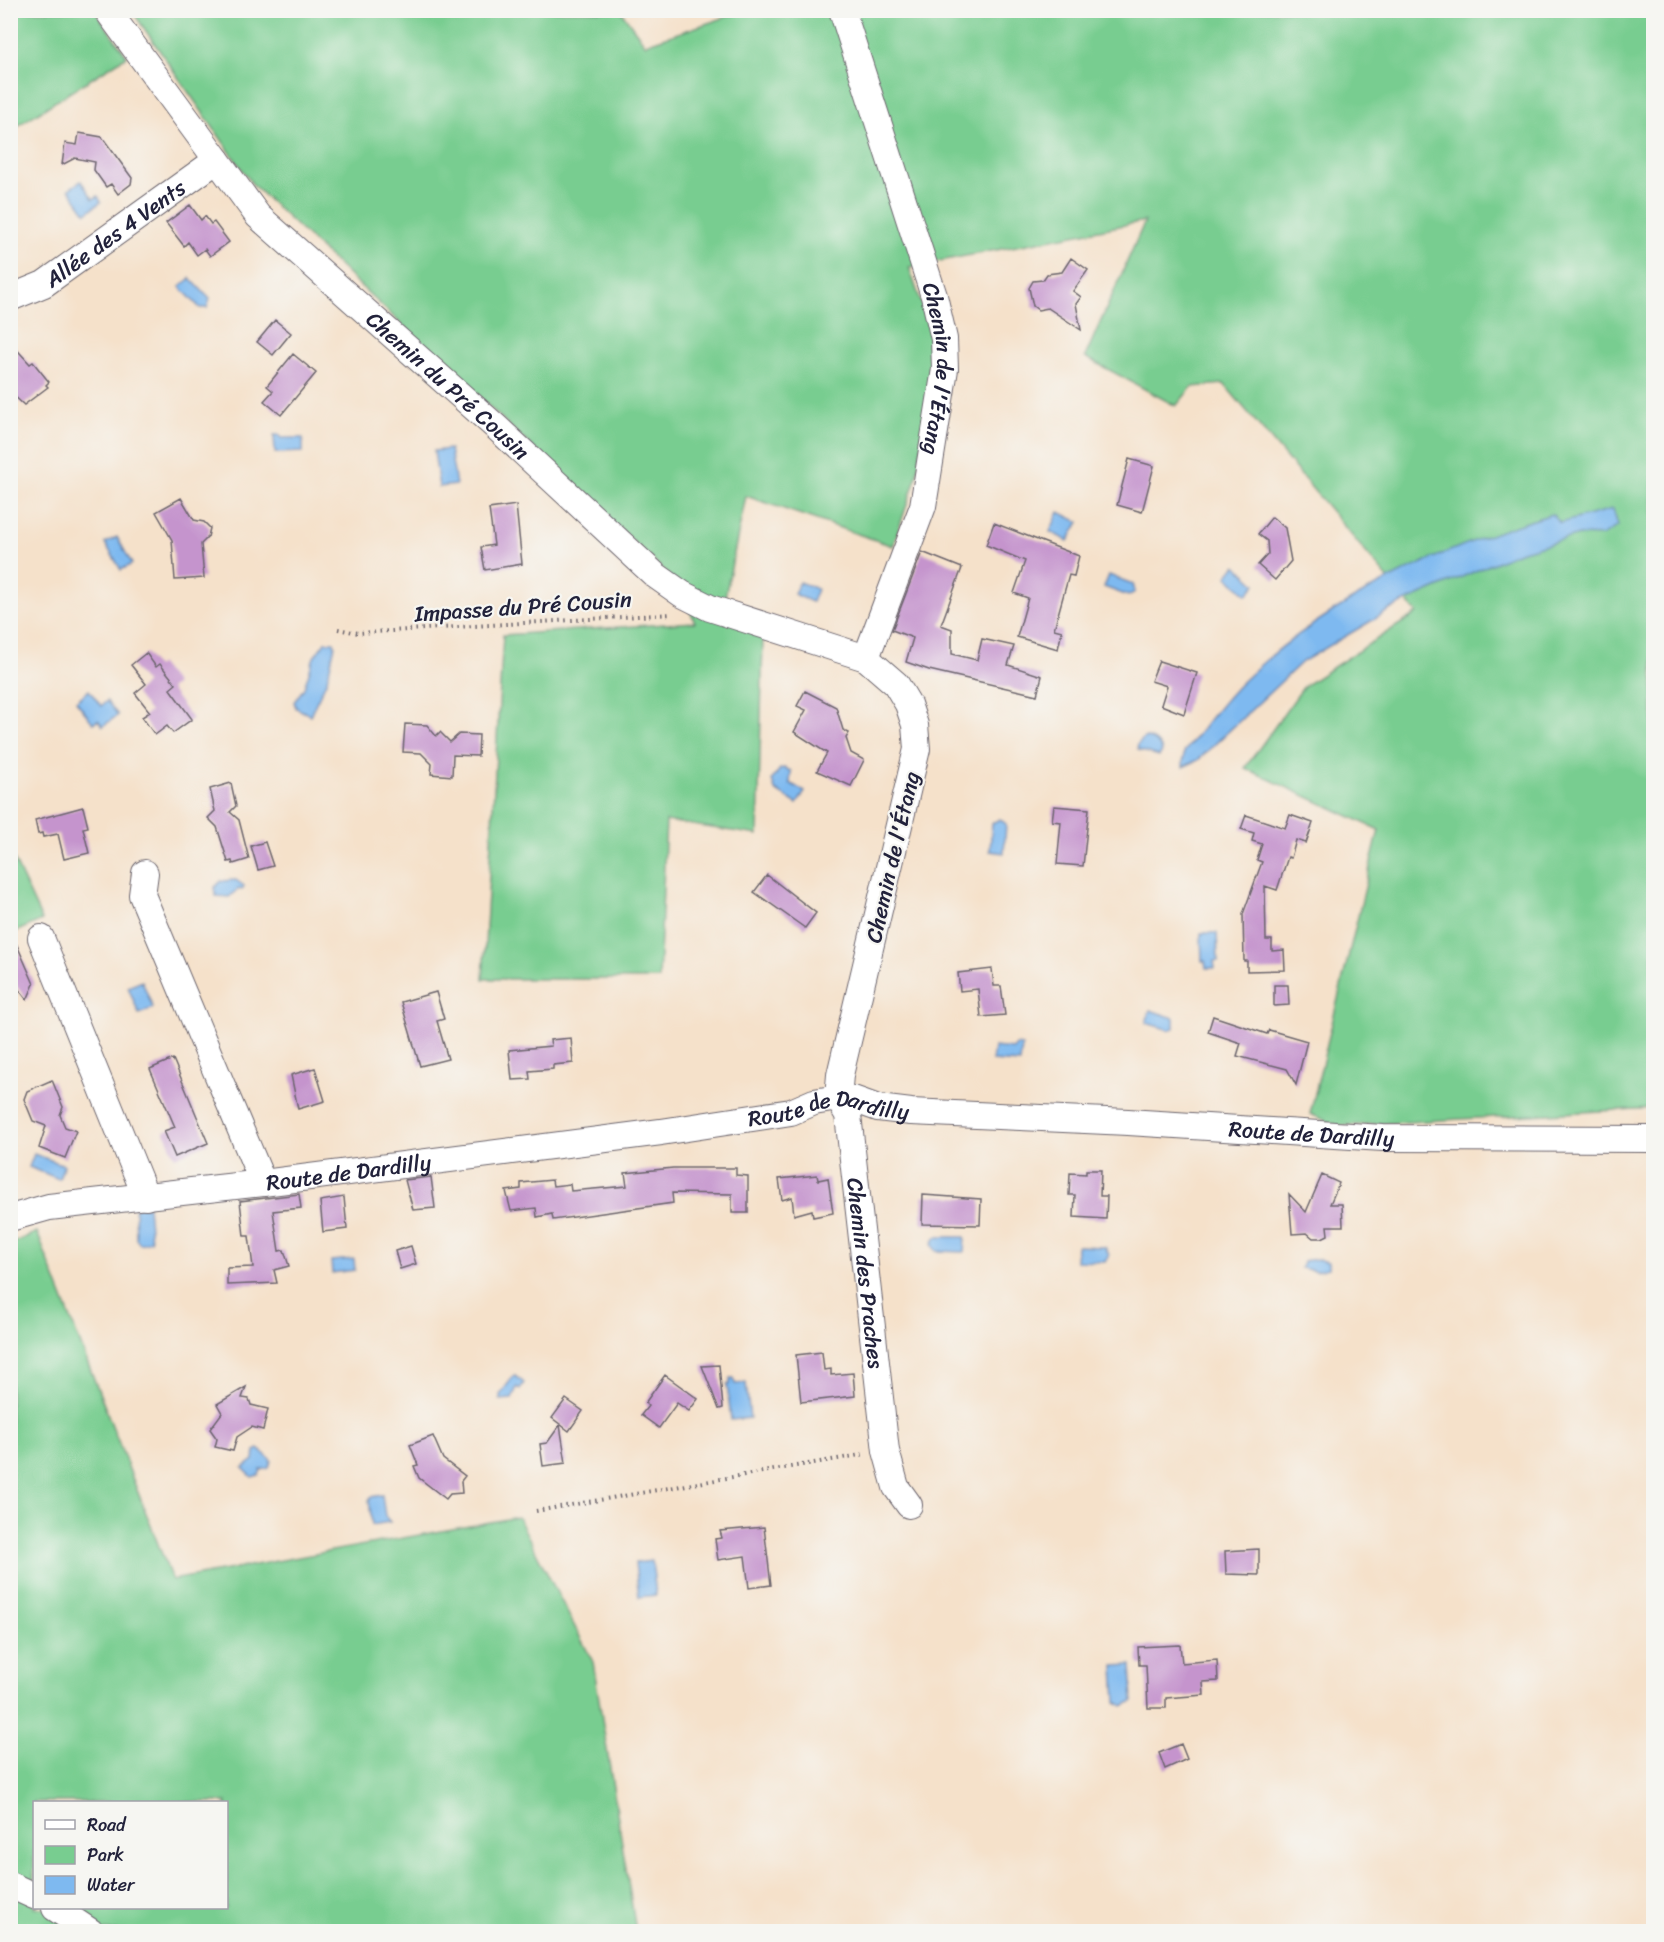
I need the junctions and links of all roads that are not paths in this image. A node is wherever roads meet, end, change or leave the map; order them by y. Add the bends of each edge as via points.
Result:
1 (107, 10) edge
2 (842, 10) edge
3 (217, 160) junction
4 (10, 298) edge
5 (866, 658) junction
6 (145, 873) dead end
7 (41, 938) dead end
8 (838, 1098) junction
9 (1653, 1139) edge
10 (263, 1183) junction
11 (146, 1197) junction
12 (10, 1218) edge
13 (909, 1505) dead end
14 (10, 1885) edge
15 (33, 1896) edge
16 (56, 1909) edge
17 (91, 1932) edge

1 - 3 street, Chemin du Pré Cousin
2 - 5 street, Chemin de l'Étang via 934,296 944,339 945,369 923,506
3 - 4 street, Allée des 4 Vents via 44,284
3 - 5 street, Chemin du Pré Cousin via 258,216 496,427 655,575 710,608
5 - 8 street, Chemin de l'Étang via 896,684 908,704 917,749 840,1075
6 - 10 street via 142,895
7 - 11 street
8 - 9 street, Route de Dardilly via 911,1112 1383,1138
8 - 10 street, Route de Dardilly via 814,1102 791,1112 661,1132
8 - 13 street, Chemin des Praches via 848,1115 886,1451 896,1487
10 - 11 street, Route de Dardilly
11 - 12 street, Route de Dardilly via 49,1207
14 - 15 street
16 - 17 street

